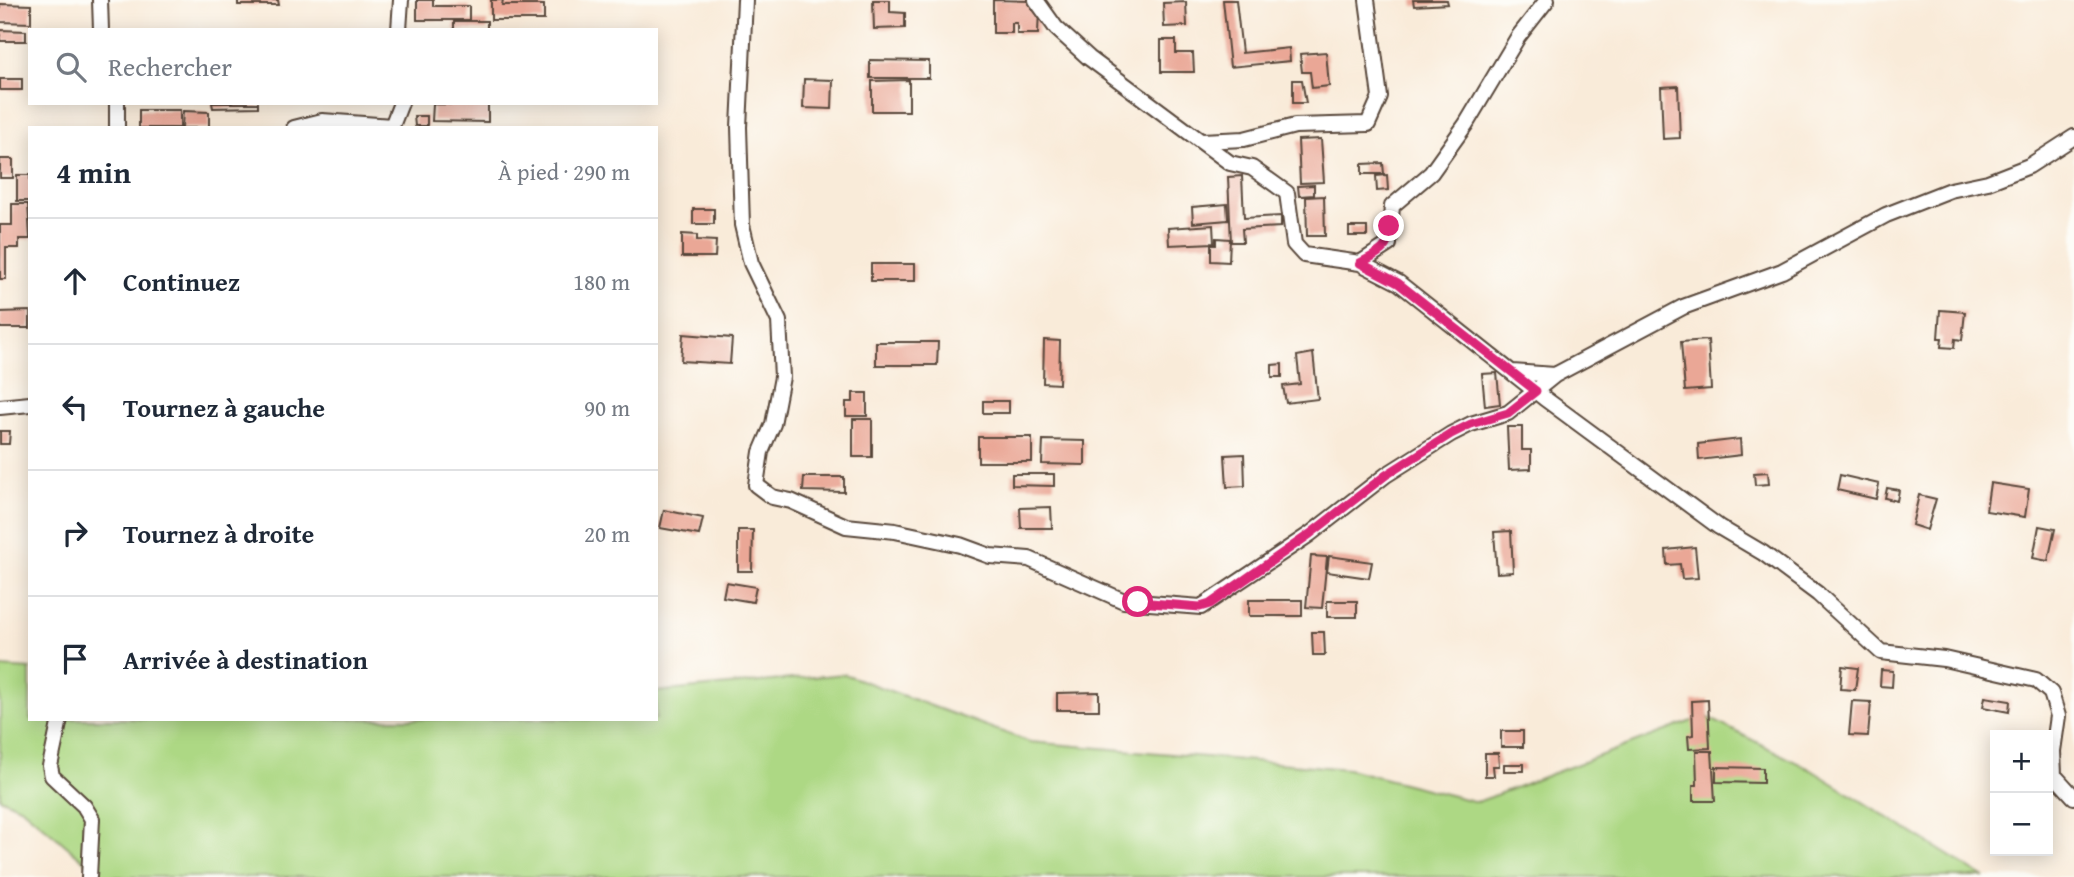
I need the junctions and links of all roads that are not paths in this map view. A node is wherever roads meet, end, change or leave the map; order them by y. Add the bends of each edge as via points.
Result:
1 (100, 0) edge
2 (401, 0) edge
3 (746, 0) edge
4 (1036, 0) edge
5 (1367, 0) edge
6 (1546, 0) edge
7 (102, 28) edge
8 (398, 28) edge
9 (117, 105) edge
10 (400, 105) edge
11 (117, 126) edge
12 (302, 126) edge
13 (380, 126) edge
14 (392, 126) edge
15 (2074, 137) edge
16 (1202, 141) junction
17 (1360, 263) junction
18 (1512, 372) junction
19 (1555, 375) junction
20 (1536, 391) junction
21 (28, 404) edge
22 (0, 407) edge
23 (60, 721) edge
24 (2074, 797) edge
25 (89, 877) edge

1 - 7 street
2 - 8 street
3 - 20 street via 739,127 741,225 751,263 779,321 782,377 756,485 772,496 846,526 895,531 990,555 1029,559 1124,601 1200,607 1310,534 1386,475 1461,429 1508,413
4 - 16 street via 1056,28 1089,58
5 - 16 street via 1380,97 1368,124 1295,126 1244,139
6 - 17 street via 1432,173 1392,206 1389,244
9 - 11 street
10 - 14 street
12 - 13 street via 322,121
15 - 19 street via 2029,166 1886,215 1782,271 1683,307
16 - 17 street via 1230,163 1252,168 1287,193 1294,244 1304,255
17 - 18 street via 1398,283
18 - 19 street
18 - 20 street
19 - 20 street
20 - 24 street via 1818,594 1881,652 1944,659 2036,680 2051,693 2058,716 2054,775
21 - 22 street
23 - 25 street via 50,766 52,776 92,819

